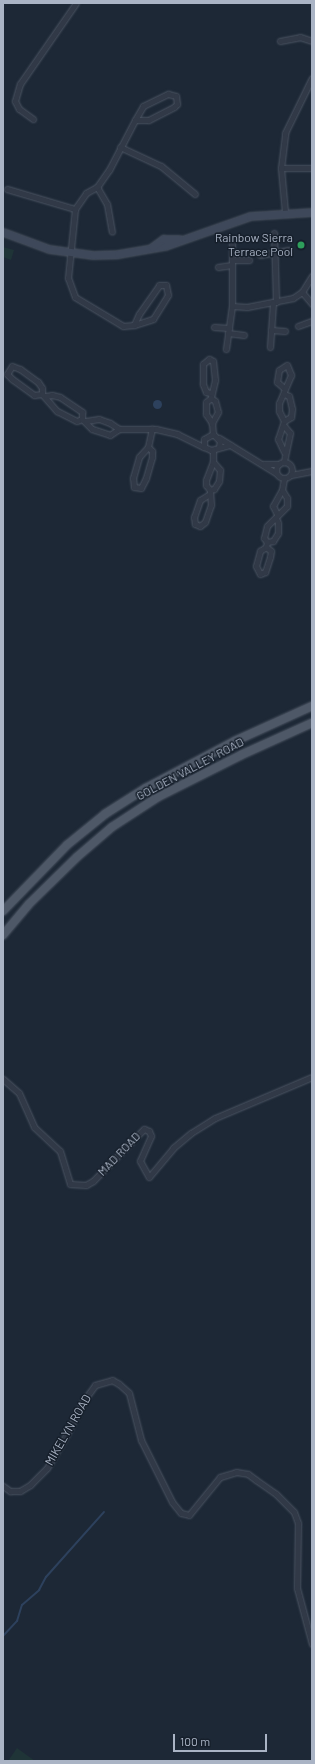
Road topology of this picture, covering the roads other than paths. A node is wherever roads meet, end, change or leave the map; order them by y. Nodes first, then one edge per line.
1 (76, 3) edge
2 (312, 41) edge
3 (280, 42) dead end
4 (312, 78) edge
5 (310, 88) edge
6 (33, 119) dead end
7 (135, 120) junction
8 (120, 147) junction
9 (281, 168) junction
10 (312, 168) edge
11 (97, 187) junction
12 (7, 189) dead end
13 (195, 194) dead end
14 (75, 209) junction
15 (285, 212) junction
16 (312, 212) edge
17 (3, 232) edge
18 (112, 232) dead end
19 (274, 233) dead end
20 (232, 243) dead end
21 (289, 250) dead end
22 (70, 252) junction
23 (275, 254) junction
24 (260, 255) dead end
25 (249, 260) dead end
26 (232, 262) junction
27 (218, 267) dead end
28 (312, 276) edge
29 (302, 292) junction
30 (274, 303) junction
31 (312, 304) edge
32 (232, 306) junction
33 (312, 321) edge
34 (134, 325) junction
35 (298, 326) dead end
36 (214, 327) dead end
37 (229, 330) junction
38 (271, 330) junction
39 (285, 331) dead end
40 (244, 335) dead end
41 (270, 347) dead end
42 (226, 349) dead end
43 (44, 395) junction
44 (210, 395) junction
45 (84, 420) junction
46 (212, 423) junction
47 (284, 424) junction
48 (152, 428) junction
49 (119, 429) junction
50 (213, 434) junction
51 (219, 438) junction
52 (204, 439) junction
53 (195, 441) junction
54 (230, 445) junction
55 (148, 447) junction
56 (204, 447) junction
57 (219, 447) junction
58 (213, 450) junction
59 (284, 452) junction
60 (213, 462) junction
61 (281, 463) junction
62 (263, 464) junction
63 (291, 468) junction
64 (312, 471) edge
65 (276, 473) junction
66 (300, 473) junction
67 (290, 475) junction
68 (284, 479) junction
69 (282, 490) junction
70 (209, 493) junction
71 (276, 516) junction
72 (267, 544) junction
73 (312, 706) edge
74 (312, 723) edge
75 (3, 911) edge
76 (3, 935) edge
77 (312, 1077) edge
78 (3, 1079) edge
79 (3, 1486) edge
80 (312, 1644) edge

1 - 6 street
2 - 3 street
4 - 5 street
5 - 9 street
7 - 7 street
7 - 8 street
8 - 11 street
8 - 13 street
9 - 10 street
9 - 15 street
11 - 14 street
11 - 18 street
12 - 14 street
14 - 22 street
15 - 16 street
15 - 22 street
17 - 22 street
19 - 23 street
20 - 26 street
21 - 23 street
22 - 34 street
23 - 24 street
23 - 30 street
25 - 26 street
26 - 27 street
26 - 32 street
28 - 29 street
29 - 30 street
29 - 31 street
30 - 32 street
30 - 38 street
32 - 37 street
33 - 35 street
34 - 34 street
36 - 37 street
37 - 40 street
37 - 42 street
38 - 39 street
38 - 41 street
43 - 43 street
43 - 45 street
43 - 45 street
44 - 44 street
44 - 46 street
44 - 46 street
45 - 49 street
45 - 49 street
46 - 50 street
47 - 47 street
47 - 59 street
47 - 59 street
48 - 49 street
48 - 53 street
48 - 55 street
50 - 51 street
50 - 52 street
51 - 54 street
51 - 57 street
52 - 53 street
52 - 56 street
53 - 56 street
54 - 57 street
54 - 62 street
55 - 55 street
56 - 58 street
57 - 58 street
58 - 60 street
59 - 61 street
60 - 70 street
60 - 70 street
61 - 62 street
61 - 63 street
61 - 65 street
62 - 65 street
63 - 66 street
63 - 67 street
64 - 66 street
65 - 68 street
66 - 67 street
67 - 68 street
68 - 69 street
69 - 71 street
69 - 71 street
70 - 70 street
71 - 72 street
71 - 72 street
72 - 72 street
73 - 75 main road, GOLDEN VALLEY ROAD
74 - 76 main road, GOLDEN VALLEY ROAD
77 - 78 street, MAD ROAD
79 - 80 street, MIKELYN ROAD

